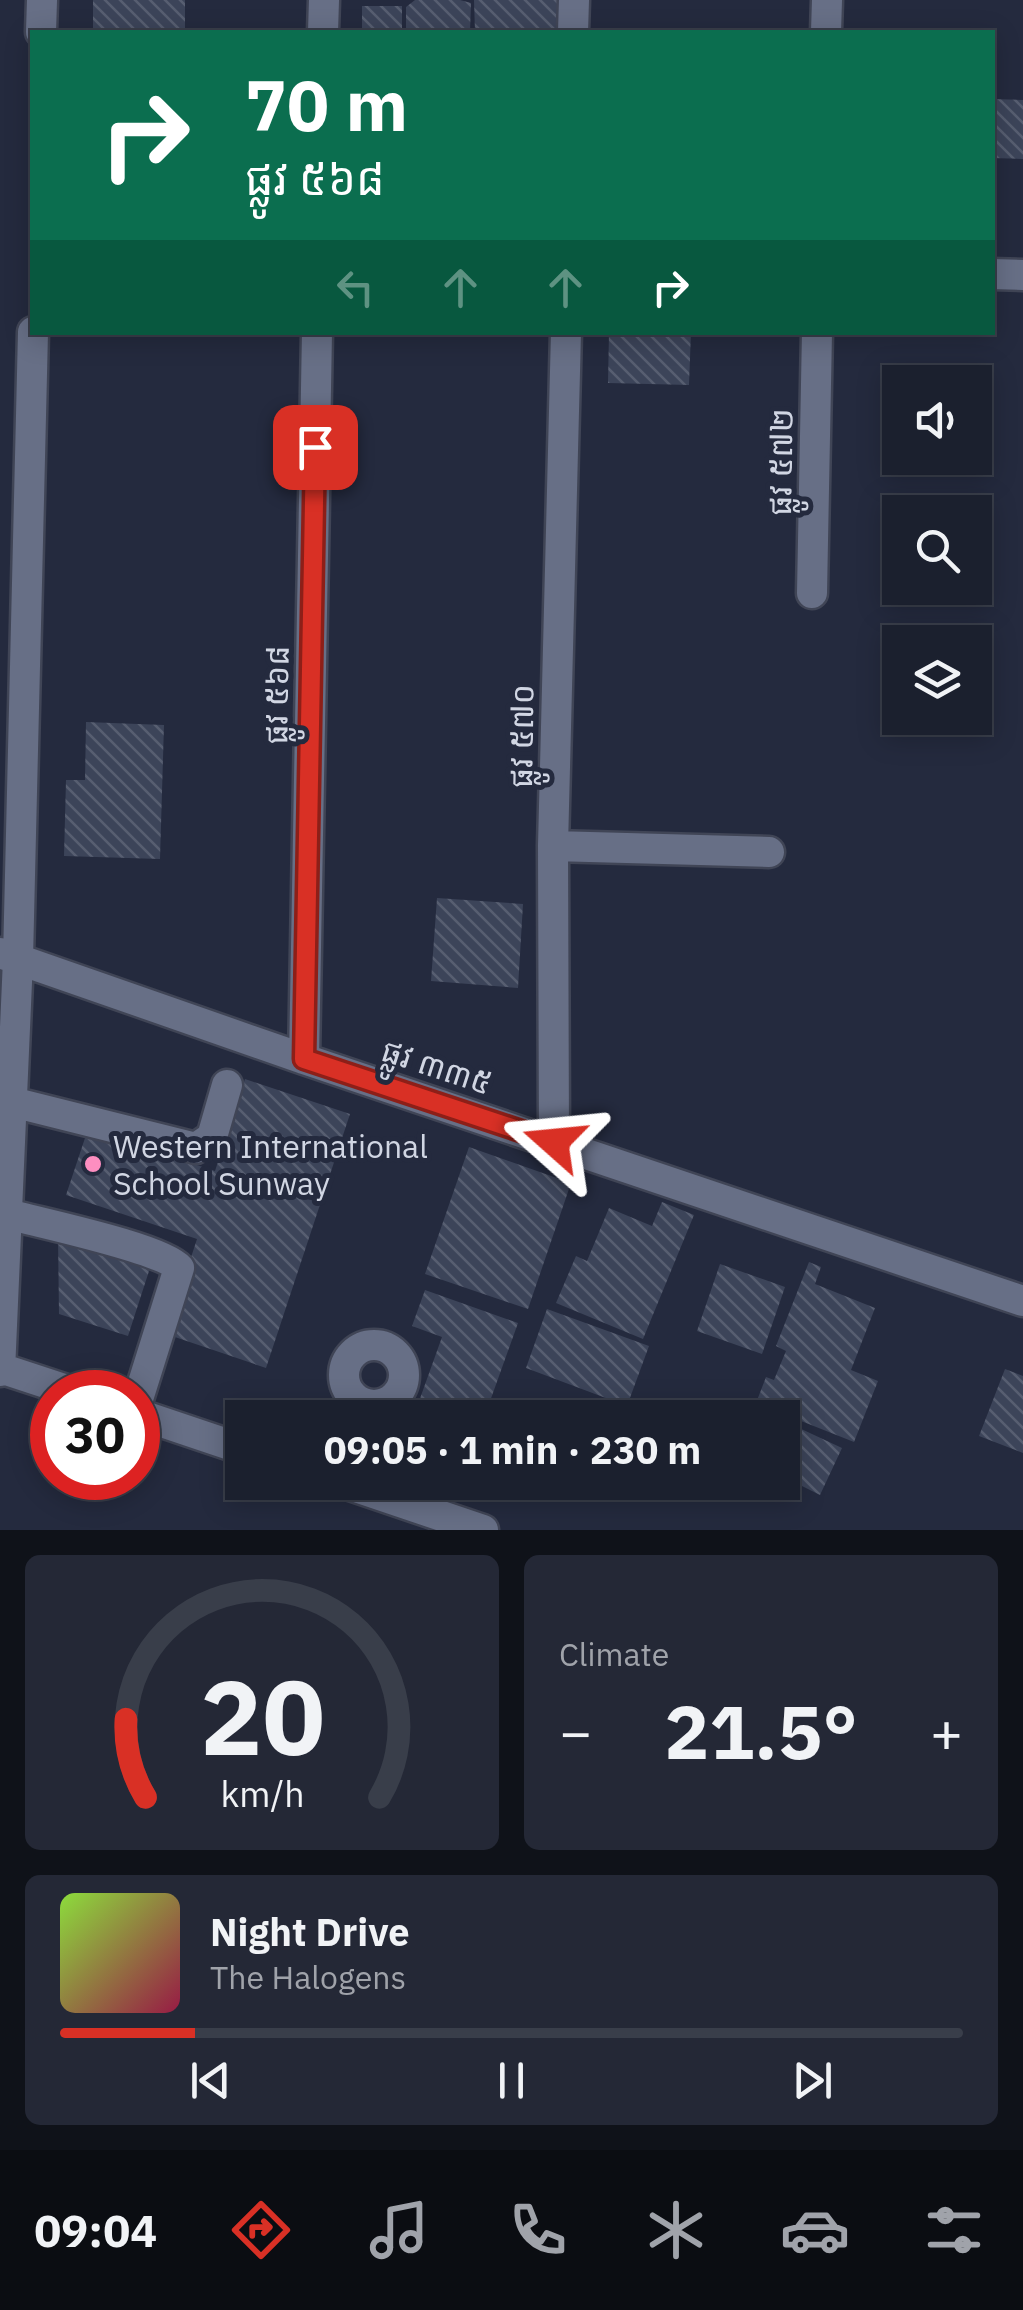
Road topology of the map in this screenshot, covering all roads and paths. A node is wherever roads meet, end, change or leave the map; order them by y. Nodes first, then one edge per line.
1 (42, 0) edge
2 (324, 0) edge
3 (574, 0) edge
4 (828, 0) edge
5 (40, 30) edge
6 (323, 30) edge
7 (573, 30) edge
8 (826, 30) edge
9 (995, 274) edge
10 (1023, 275) edge
11 (32, 335) edge
12 (317, 335) edge
13 (566, 335) edge
14 (817, 335) edge
15 (812, 592) dead end
16 (553, 846) junction
17 (769, 852) dead end
18 (9, 956) edge
19 (304, 1059) junction
20 (227, 1085) dead end
21 (12, 1102) junction
22 (554, 1142) junction
23 (8, 1214) junction
24 (1023, 1300) edge
25 (1, 1369) edge
26 (147, 1370) edge
27 (30, 1378) edge
28 (160, 1421) edge
29 (225, 1443) edge
30 (394, 1500) edge
31 (482, 1530) edge

1 - 5 street
2 - 6 street
3 - 7 street
4 - 8 street
9 - 10 street
11 - 18 street
12 - 19 street, ផ្លូវ ៥៦៨
13 - 16 street, ផ្លូវ ៥៧០
14 - 15 street, ផ្លូវ ៥៧២
16 - 17 street
16 - 22 street, ផ្លូវ ៥៧០
18 - 19 street, ផ្លូវ ៣៣៥
18 - 21 street
19 - 22 street, ផ្លូវ ៣៣៥
20 - 21 street
21 - 23 street
22 - 24 street, ផ្លូវ ៣៣៥
23 - 25 street
23 - 26 street
25 - 27 street
28 - 29 street
30 - 31 street

